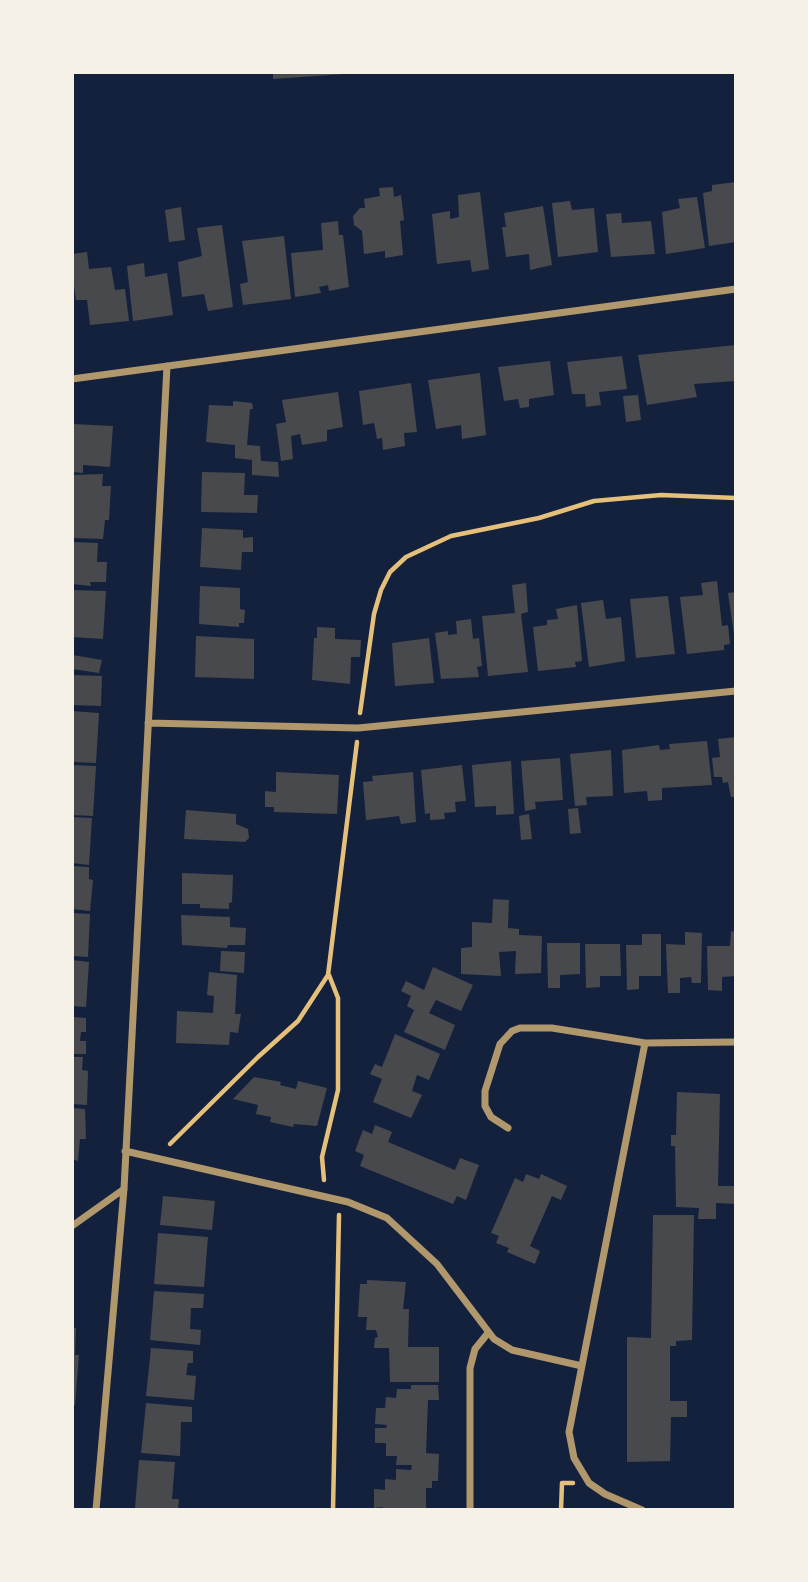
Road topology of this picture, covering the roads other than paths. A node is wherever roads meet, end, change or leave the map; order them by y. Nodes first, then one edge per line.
1 (736, 289) edge
2 (167, 366) junction
3 (72, 379) edge
4 (736, 691) edge
5 (148, 723) junction
6 (736, 1042) edge
7 (645, 1043) junction
8 (508, 1128) dead end
9 (125, 1151) junction
10 (124, 1189) junction
11 (72, 1226) edge
12 (488, 1333) junction
13 (582, 1366) junction
14 (96, 1510) edge
15 (470, 1510) edge
16 (642, 1510) edge

1 - 2 street
2 - 3 street
2 - 5 street
4 - 5 street
5 - 9 street
6 - 7 street
7 - 8 street
7 - 13 street
9 - 10 street
9 - 12 street
10 - 11 street
10 - 14 street
12 - 13 street
12 - 15 street
13 - 16 street

